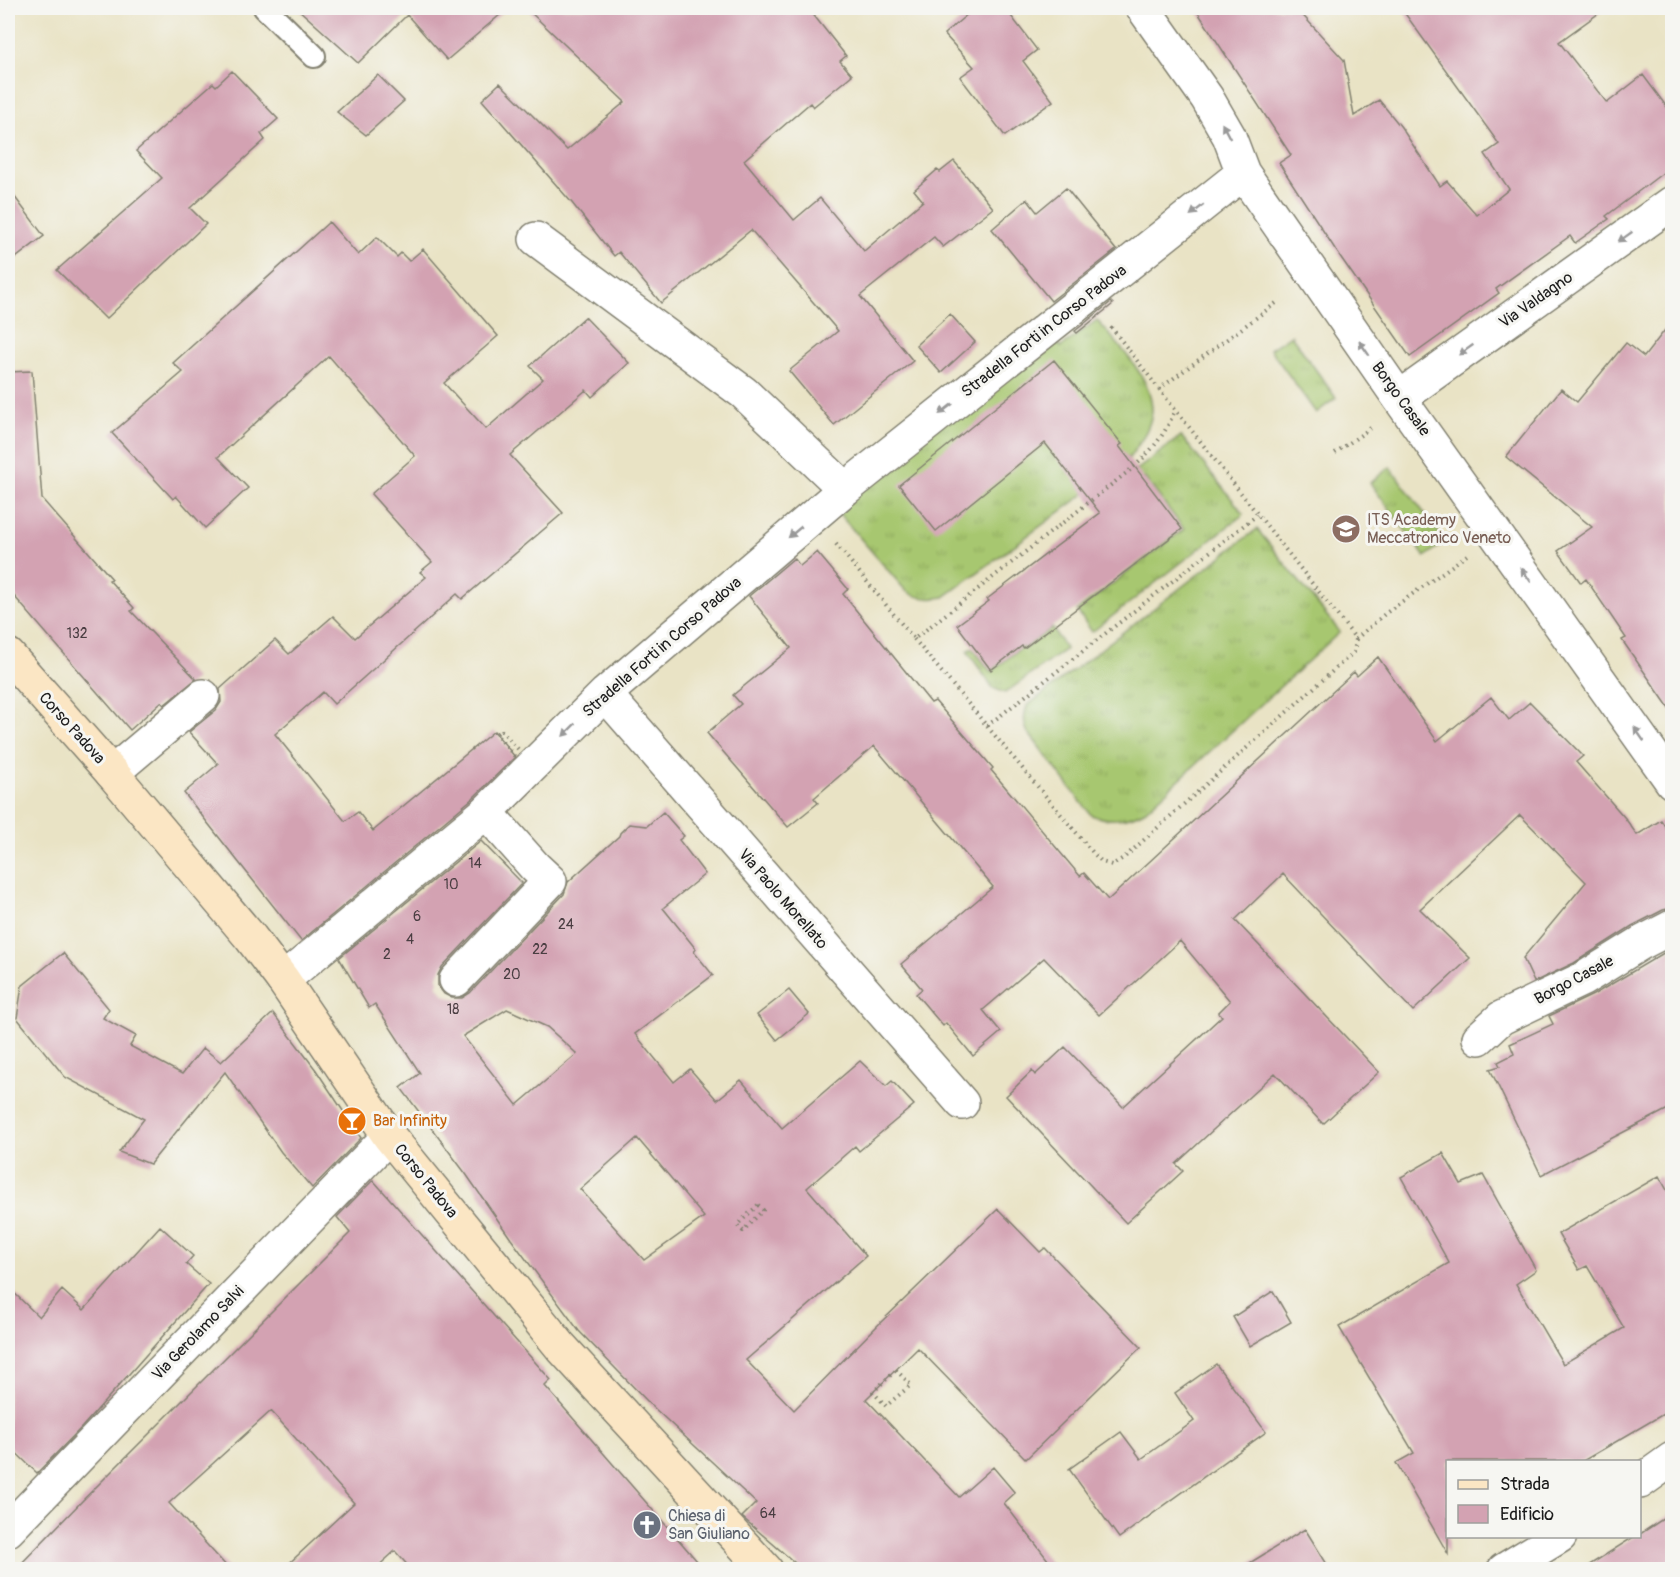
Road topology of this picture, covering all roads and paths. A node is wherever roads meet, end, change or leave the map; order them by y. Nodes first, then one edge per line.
1 (265, 8) edge
2 (1143, 8) edge
3 (314, 56) dead end
4 (1243, 173) junction
5 (1672, 203) edge
6 (536, 239) dead end
7 (1279, 301) dead end
8 (1109, 325) dead end
9 (1159, 389) junction
10 (1399, 398) junction
11 (1175, 410) junction
12 (1372, 427) dead end
13 (1335, 453) dead end
14 (846, 489) junction
15 (1257, 515) junction
16 (836, 543) dead end
17 (1467, 554) dead end
18 (914, 639) junction
19 (1356, 639) junction
20 (8, 655) edge
21 (605, 694) junction
22 (202, 696) dead end
23 (987, 726) junction
24 (112, 773) junction
25 (1672, 782) edge
26 (486, 812) junction
27 (1672, 927) edge
28 (284, 980) junction
29 (456, 980) dead end
30 (1479, 1038) dead end
31 (962, 1103) dead end
32 (389, 1136) junction
33 (764, 1210) joint
34 (911, 1385) joint
35 (1672, 1459) edge
36 (1641, 1481) edge
37 (8, 1530) edge
38 (1557, 1538) edge
39 (766, 1569) edge
40 (1504, 1569) edge

1 - 3 lane
4 -> 2 street, Borgo Casale
10 -> 4 street, Borgo Casale
4 -> 14 street, Stradella Forti in Corso Padova
5 -> 10 street, Via Valdagno
6 - 14 street
7 - 9 path
8 - 9 path
9 - 11 path
25 -> 10 street, Borgo Casale
11 - 15 path
11 - 18 path
12 - 13 path
14 -> 21 street, Stradella Forti in Corso Padova
15 - 19 path
15 - 23 path
16 - 18 path
17 - 19 path
18 - 23 path
19 - 23 path
20 - 24 street, Corso Padova
21 -> 26 street, Stradella Forti in Corso Padova
21 - 31 street, Via Paolo Morellato
22 - 24 street, Corso Padova
24 - 28 street, Corso Padova
26 - 28 street, Stradella Forti in Corso Padova
26 - 29 street
27 - 30 street, Borgo Casale
28 - 32 street, Corso Padova
32 - 37 street, Via Gerolamo Salvi
32 - 39 street, Corso Padova
33 - 33 path
34 - 34 path
35 - 36 street
38 - 40 street

